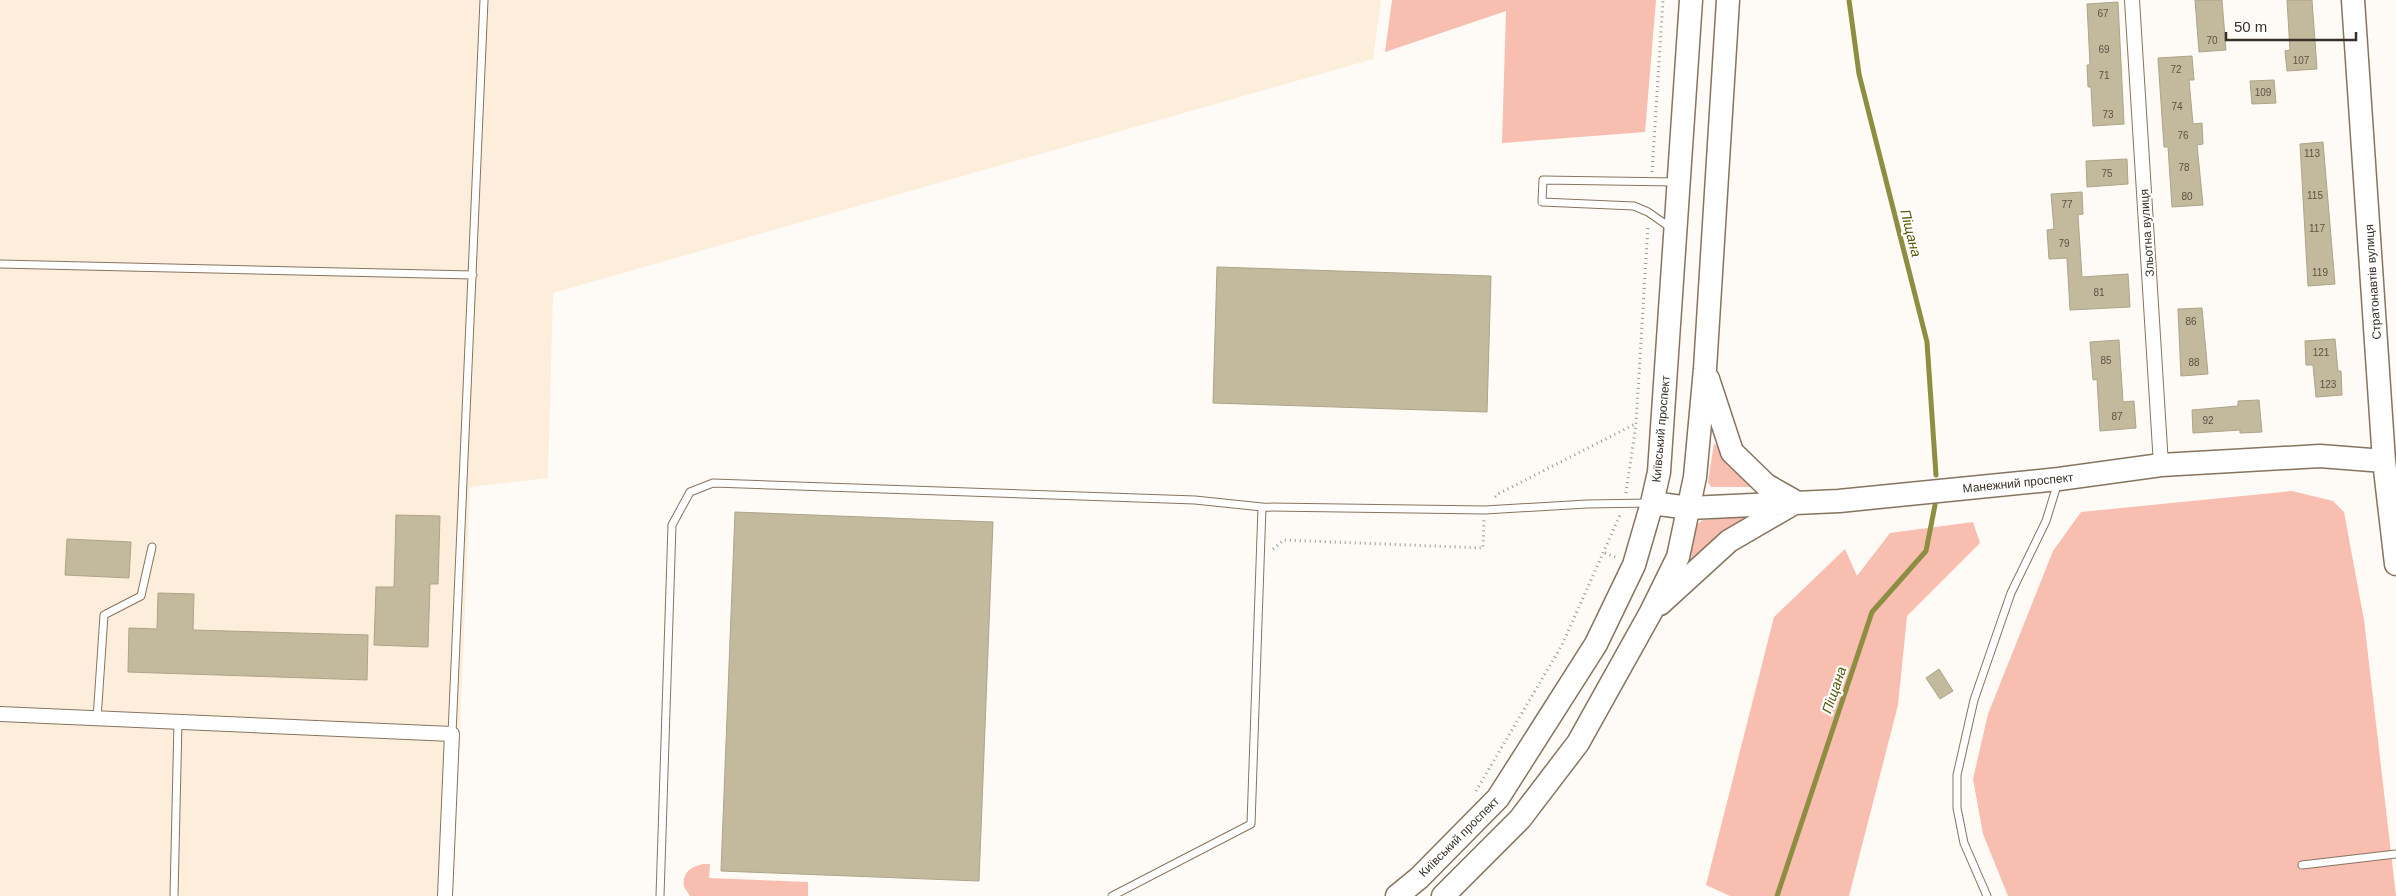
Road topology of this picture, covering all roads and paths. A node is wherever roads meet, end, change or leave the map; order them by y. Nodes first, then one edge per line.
1 (484, 0) edge
2 (1663, 0) edge
3 (1691, 0) edge
4 (1728, 0) edge
5 (2132, 0) edge
6 (2353, 0) edge
7 (1652, 182) junction
8 (1678, 182) junction
9 (1648, 212) junction
10 (1676, 231) junction
11 (0, 264) edge
12 (473, 275) junction
13 (1705, 369) junction
14 (2384, 460) junction
15 (2161, 465) junction
16 (2059, 479) junction
17 (1796, 502) junction
18 (1652, 503) junction
19 (1624, 504) junction
20 (1262, 507) junction
21 (1689, 508) junction
22 (152, 547) dead end
23 (2396, 564) edge
24 (1651, 612) junction
25 (0, 714) edge
26 (97, 719) junction
27 (178, 722) junction
28 (1546, 724) junction
29 (452, 734) junction
30 (1578, 743) junction
31 (1492, 805) junction
32 (2396, 854) edge
33 (2302, 865) dead end
34 (174, 896) edge
35 (445, 896) edge
36 (660, 896) edge
37 (1112, 896) edge
38 (1397, 896) edge
39 (1443, 896) edge
40 (1987, 896) edge

1 - 12 lane
2 - 7 path
3 - 8 main road, Київський проспект
4 - 13 main road
5 - 15 street, Зльотна вулиця
6 - 14 main road, Стратонавтів вулиця
7 - 8 lane
7 - 9 lane
8 - 10 main road, Київський проспект
9 - 10 lane
9 - 19 path
10 - 18 main road, Київський проспект
11 - 12 lane
12 - 29 lane
13 - 17 main road
13 - 21 main road
14 - 15 main road, Манежний проспект
14 - 23 main road, Стратонавтів вулиця
15 - 16 main road, Манежний проспект
16 - 17 main road, Манежний проспект
16 - 40 lane
17 - 21 main road, Манежний проспект
17 - 24 main road
18 - 19 lane
18 - 21 main road, Манежний проспект
18 - 28 main road, Київський проспект
19 - 20 lane
19 - 31 path
20 - 36 lane
20 - 37 lane
21 - 24 main road
22 - 26 lane
24 - 30 main road
25 - 26 street
26 - 27 street
27 - 29 street
27 - 34 lane
28 - 30 main road
28 - 31 main road, Київський проспект
29 - 35 street
30 - 39 main road
31 - 38 main road, Київський проспект
32 - 33 lane

